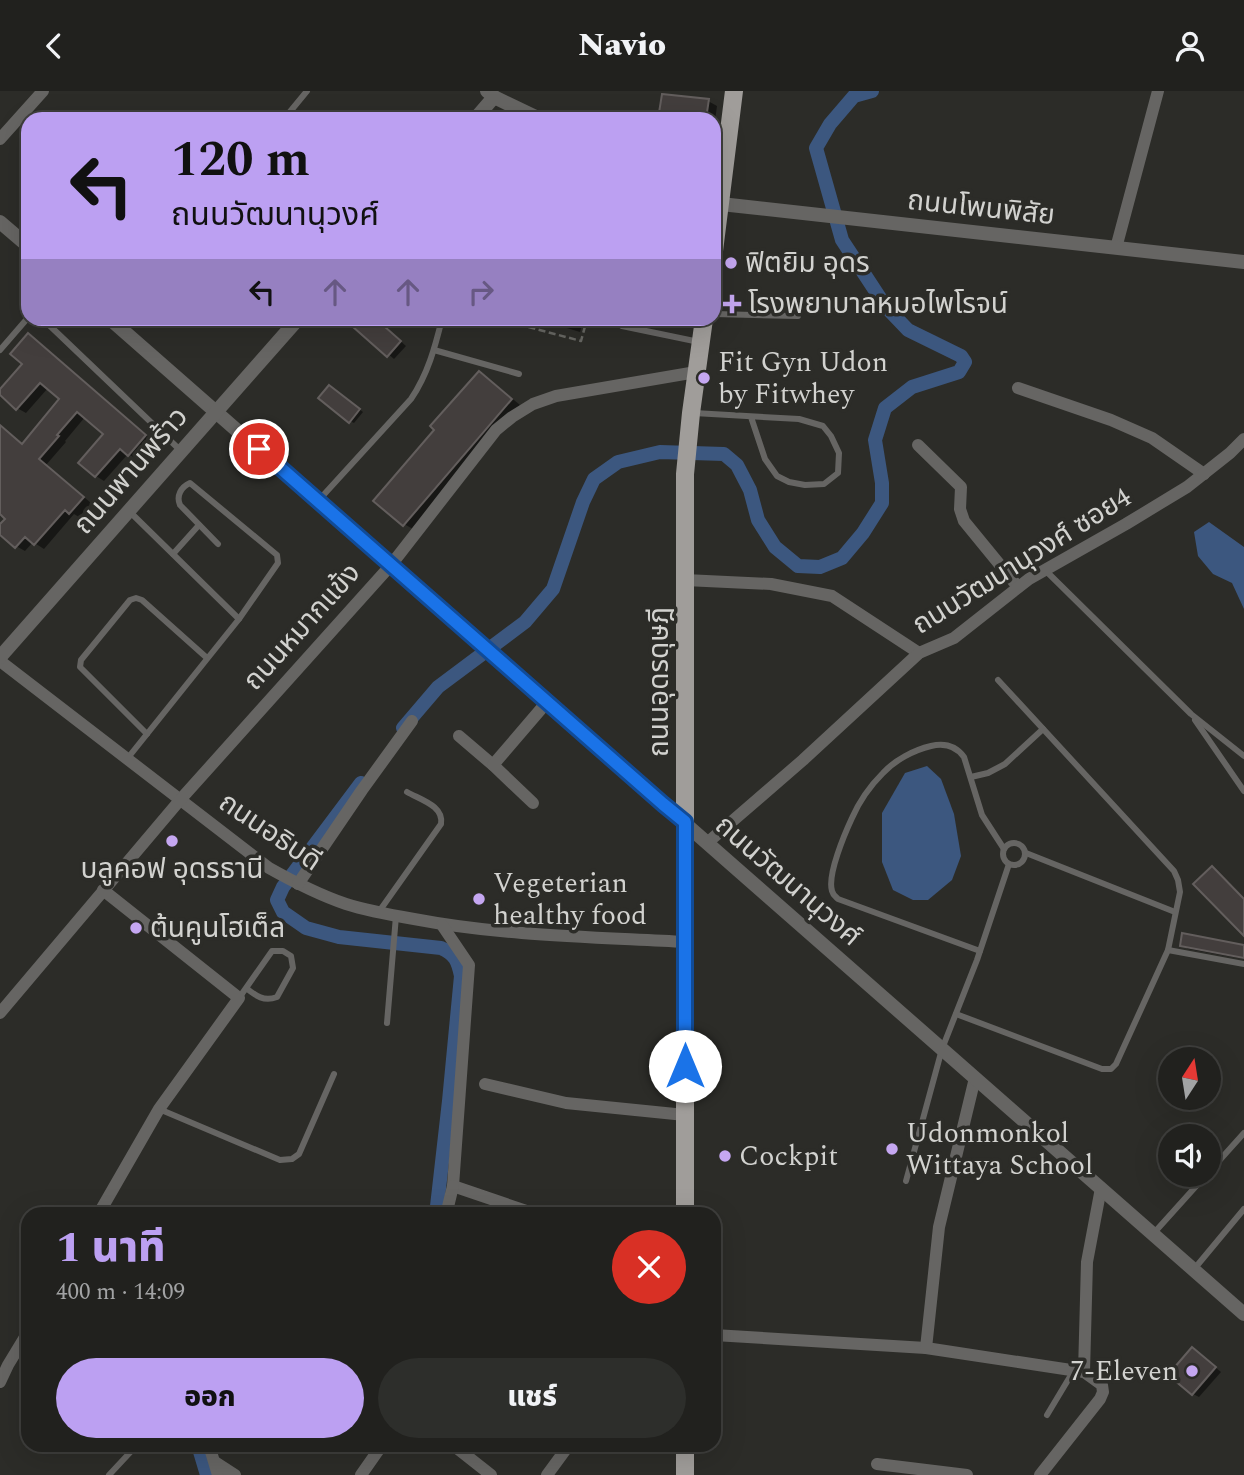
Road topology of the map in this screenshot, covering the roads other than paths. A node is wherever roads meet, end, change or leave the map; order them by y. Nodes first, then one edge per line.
1 (43, 91) edge
2 (307, 91) edge
3 (734, 91) edge
4 (1157, 91) edge
5 (494, 93) edge
6 (24, 112) edge
7 (290, 112) edge
8 (480, 112) edge
9 (528, 112) edge
10 (21, 116) edge
11 (0, 139) edge
12 (721, 177) edge
13 (721, 203) edge
14 (0, 222) edge
15 (21, 240) edge
16 (1116, 248) junction
17 (1244, 262) edge
18 (721, 314) edge
19 (798, 316) dead end
20 (21, 326) edge
21 (50, 326) edge
22 (118, 326) edge
23 (292, 326) edge
24 (440, 326) edge
25 (622, 326) dead end
26 (703, 326) edge
27 (701, 342) junction
28 (0, 350) edge
29 (434, 350) junction
30 (696, 372) junction
31 (519, 374) dead end
32 (1018, 388) dead end
33 (216, 412) junction
34 (691, 413) junction
35 (751, 417) junction
36 (1244, 439) edge
37 (918, 445) dead end
38 (181, 451) junction
39 (1204, 474) junction
40 (318, 501) junction
41 (129, 511) junction
42 (199, 525) junction
43 (218, 544) dead end
44 (173, 554) junction
45 (391, 565) junction
46 (1045, 570) junction
47 (685, 580) junction
48 (1018, 587) junction
49 (239, 619) junction
50 (919, 653) junction
51 (207, 657) junction
52 (0, 659) edge
53 (998, 680) dead end
54 (547, 702) junction
55 (1191, 714) junction
56 (412, 721) dead end
57 (1043, 729) junction
58 (147, 734) junction
59 (460, 736) dead end
60 (1244, 756) edge
61 (127, 759) junction
62 (493, 765) junction
63 (971, 777) junction
64 (1244, 790) edge
65 (407, 792) dead end
66 (180, 800) junction
67 (533, 803) dead end
68 (685, 822) junction
69 (707, 843) junction
70 (1004, 849) junction
71 (1026, 853) junction
72 (1009, 863) junction
73 (298, 884) junction
74 (103, 890) junction
75 (378, 912) junction
76 (1175, 912) junction
77 (396, 916) junction
78 (442, 925) junction
79 (685, 942) junction
80 (1168, 950) junction
81 (980, 951) junction
82 (1244, 964) edge
83 (242, 993) junction
84 (0, 1013) edge
85 (956, 1014) junction
86 (387, 1023) dead end
87 (942, 1049) junction
88 (334, 1074) dead end
89 (975, 1078) junction
90 (485, 1084) dead end
91 (159, 1109) junction
92 (685, 1115) junction
93 (1244, 1133) edge
94 (1236, 1142) junction
95 (1244, 1148) edge
96 (1221, 1159) edge
97 (906, 1181) dead end
98 (453, 1186) junction
99 (1195, 1187) edge
100 (1101, 1188) junction
101 (103, 1207) edge
102 (448, 1207) edge
103 (515, 1207) edge
104 (685, 1207) edge
105 (1244, 1209) edge
106 (1153, 1234) junction
107 (1194, 1270) junction
108 (1244, 1314) edge
109 (721, 1335) edge
110 (21, 1344) edge
111 (926, 1348) junction
112 (1079, 1371) junction
113 (0, 1383) edge
114 (1047, 1415) dead end
115 (130, 1452) edge
116 (211, 1452) edge
117 (378, 1452) edge
118 (462, 1452) edge
119 (564, 1452) edge
120 (685, 1452) edge
121 (215, 1462) junction
122 (877, 1464) dead end
123 (109, 1475) edge
124 (218, 1475) edge
125 (235, 1475) edge
126 (361, 1475) edge
127 (491, 1475) edge
128 (547, 1475) edge
129 (685, 1475) edge
130 (965, 1475) edge
131 (1040, 1475) edge

1 - 6 street
2 - 7 lane
3 - 12 main road
4 - 16 street
5 - 8 street
5 - 9 street
10 - 11 street
13 - 16 street, ถนนโพนพิสัย
14 - 15 street
16 - 17 street, ถนนโพนพิสัย
18 - 19 lane
20 - 28 lane
21 - 38 lane
22 - 33 street, ถนนวัฒนานุวงศ์
23 - 33 street, ถนนพานพร้าว
24 - 29 lane
25 - 27 lane
26 - 27 main road, ถนนอุดรดุษฎี
27 - 30 main road, ถนนอุดรดุษฎี
29 - 31 lane
29 - 40 lane
30 - 34 main road, ถนนอุดรดุษฎี
30 - 45 street, ถนนหมากแข้ง
32 - 39 street
33 - 38 street, ถนนพานพร้าว
33 - 40 street, ถนนวัฒนานุวงศ์
34 - 35 lane
34 - 47 main road, ถนนอุดรดุษฎี
35 - 35 lane
36 - 39 street, ถนนวัฒนานุวงศ์ ซอย4
37 - 48 street
38 - 41 street, ถนนพานพร้าว
39 - 46 street, ถนนวัฒนานุวงศ์ ซอย4
40 - 45 street, ถนนวัฒนานุวงศ์
41 - 44 lane
41 - 52 street, ถนนพานพร้าว
42 - 43 lane
42 - 44 lane
42 - 49 lane
44 - 49 lane
45 - 54 street, ถนนวัฒนานุวงศ์
45 - 66 street, ถนนหมากแข้ง
46 - 48 street, ถนนวัฒนานุวงศ์ ซอย4
46 - 55 lane
47 - 50 street
47 - 68 main road, ถนนอุดรดุษฎี
48 - 50 street, ถนนวัฒนานุวงศ์ ซอย4
49 - 51 lane
50 - 69 street, ถนนวัฒนานุวงศ์ ซอย4
51 - 58 lane
51 - 58 lane
52 - 61 street, ถนนอธิบดี
53 - 57 lane
54 - 62 street
54 - 68 street, ถนนวัฒนานุวงศ์
55 - 60 lane
55 - 64 lane
56 - 73 street
57 - 63 lane
57 - 76 lane
58 - 61 lane
59 - 62 street
61 - 66 street, ถนนอธิบดี
62 - 67 street
63 - 70 lane
63 - 81 lane
65 - 75 lane
66 - 73 street, ถนนอธิบดี
66 - 74 street, ถนนหมากแข้ง
68 - 69 street, ถนนวัฒนานุวงศ์
68 - 79 main road, ถนนอุดรดุษฎี
69 - 87 street, ถนนวัฒนานุวงศ์
70 - 71 lane
70 - 72 lane
71 - 72 lane
71 - 76 lane
72 - 81 lane
73 - 75 street, ถนนอธิบดี
74 - 83 street
74 - 84 street, ถนนหมากแข้ง
75 - 77 street, ถนนอธิบดี
76 - 80 lane
77 - 78 street, ถนนอธิบดี
77 - 86 lane
78 - 79 street, ถนนอธิบดี
78 - 98 street
79 - 92 main road, ถนนอุดรดุษฎี
80 - 82 lane
80 - 85 lane
81 - 85 lane
83 - 83 lane
83 - 91 street
85 - 87 lane
87 - 89 street, ถนนวัฒนานุวงศ์
87 - 97 lane
88 - 91 lane
89 - 100 street, ถนนวัฒนานุวงศ์
89 - 111 street
90 - 92 street
91 - 101 street
92 - 104 main road, ถนนอุดรดุษฎี
93 - 94 lane
94 - 95 lane
94 - 96 lane
98 - 102 street
98 - 103 street
99 - 106 lane
100 - 106 street, ถนนวัฒนานุวงศ์
100 - 112 street
105 - 107 lane
106 - 107 street, ถนนวัฒนานุวงศ์
107 - 108 street, ถนนวัฒนานุวงศ์
109 - 111 street
110 - 113 street
111 - 112 street
112 - 114 lane
112 - 131 street
115 - 123 lane
116 - 121 street
117 - 126 street
118 - 127 street
119 - 128 street
120 - 129 main road
121 - 124 street
121 - 125 street
122 - 130 street

